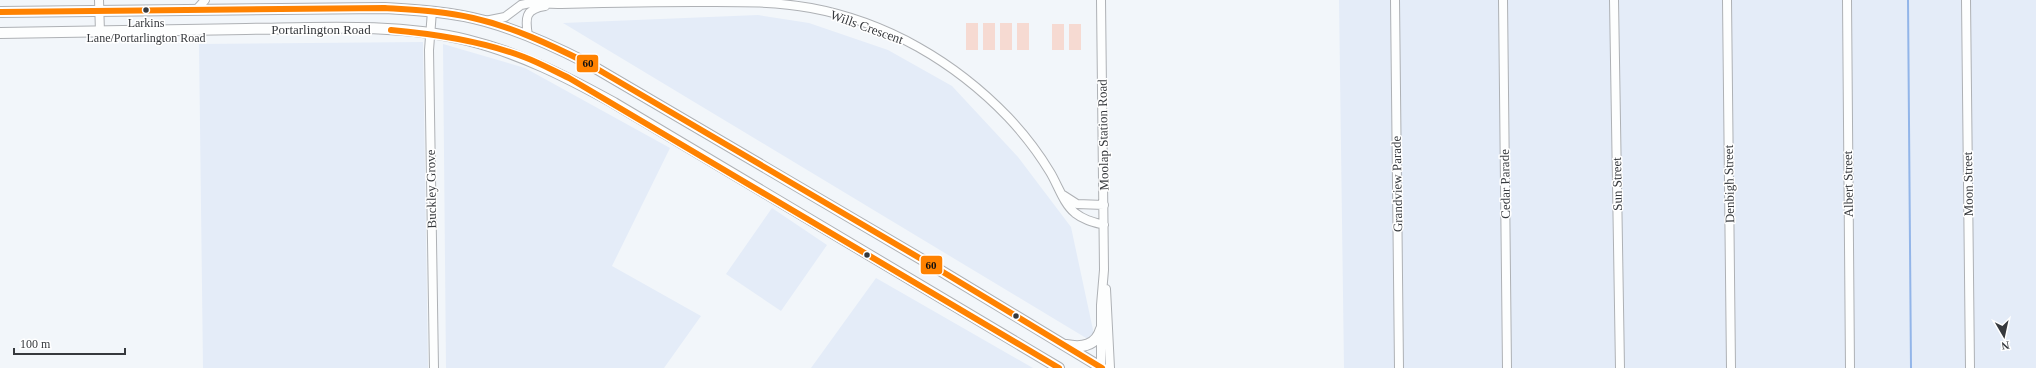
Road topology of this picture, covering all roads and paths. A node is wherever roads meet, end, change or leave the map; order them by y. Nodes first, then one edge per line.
1 (205, 0) edge
2 (1101, 0) edge
3 (1395, 0) edge
4 (1503, 0) edge
5 (1614, 0) edge
6 (1727, 0) edge
7 (1847, 0) edge
8 (1966, 0) edge
9 (558, 4) junction
10 (99, 5) edge
11 (197, 9) junction
12 (432, 11) junction
13 (0, 12) edge
14 (484, 21) junction
15 (100, 32) junction
16 (0, 33) edge
17 (430, 33) junction
18 (528, 36) junction
19 (1063, 194) junction
20 (1104, 205) junction
21 (1104, 226) junction
22 (1104, 270) junction
23 (1101, 329) junction
24 (1062, 344) junction
25 (1056, 367) edge
26 (434, 368) edge
27 (1103, 368) edge
28 (1399, 368) edge
29 (1507, 368) edge
30 (1620, 368) edge
31 (1731, 368) edge
32 (1850, 368) edge
33 (1970, 368) edge

1 - 11 street
2 - 20 street, Moolap Station Road
3 - 28 street, Grandview Parade
4 - 29 street, Cedar Parade
5 - 30 street, Sun Street
6 - 31 street, Denbigh Street
7 - 32 street, Albert Street
8 - 33 street, Moon Street
9 - 14 street, Wills Crescent
9 - 18 street, Wills Crescent
9 - 19 street, Wills Crescent
10 - 11 main road, Portarlington Road
10 - 13 main road, Portarlington Road
10 - 15 street
11 - 12 main road, Portarlington Road
12 - 14 main road, Portarlington Road
12 - 17 street, Buckley Grove
14 - 18 main road, Portarlington Road
15 - 16 main road, Portarlington Road
15 - 17 main road, Portarlington Road
17 - 25 main road, Portarlington Road
17 - 26 street, Buckley Grove
18 - 24 main road, Portarlington Road
19 - 20 street, Wills Crescent
19 - 21 street, Wills Crescent
20 - 21 street, Moolap Station Road
21 - 22 street, Moolap Station Road
22 - 23 street, Moolap Station Road
22 - 27 street, Moolap Station Road
23 - 24 main road
23 - 27 street, Moolap Station Road
24 - 27 main road, Portarlington Road

